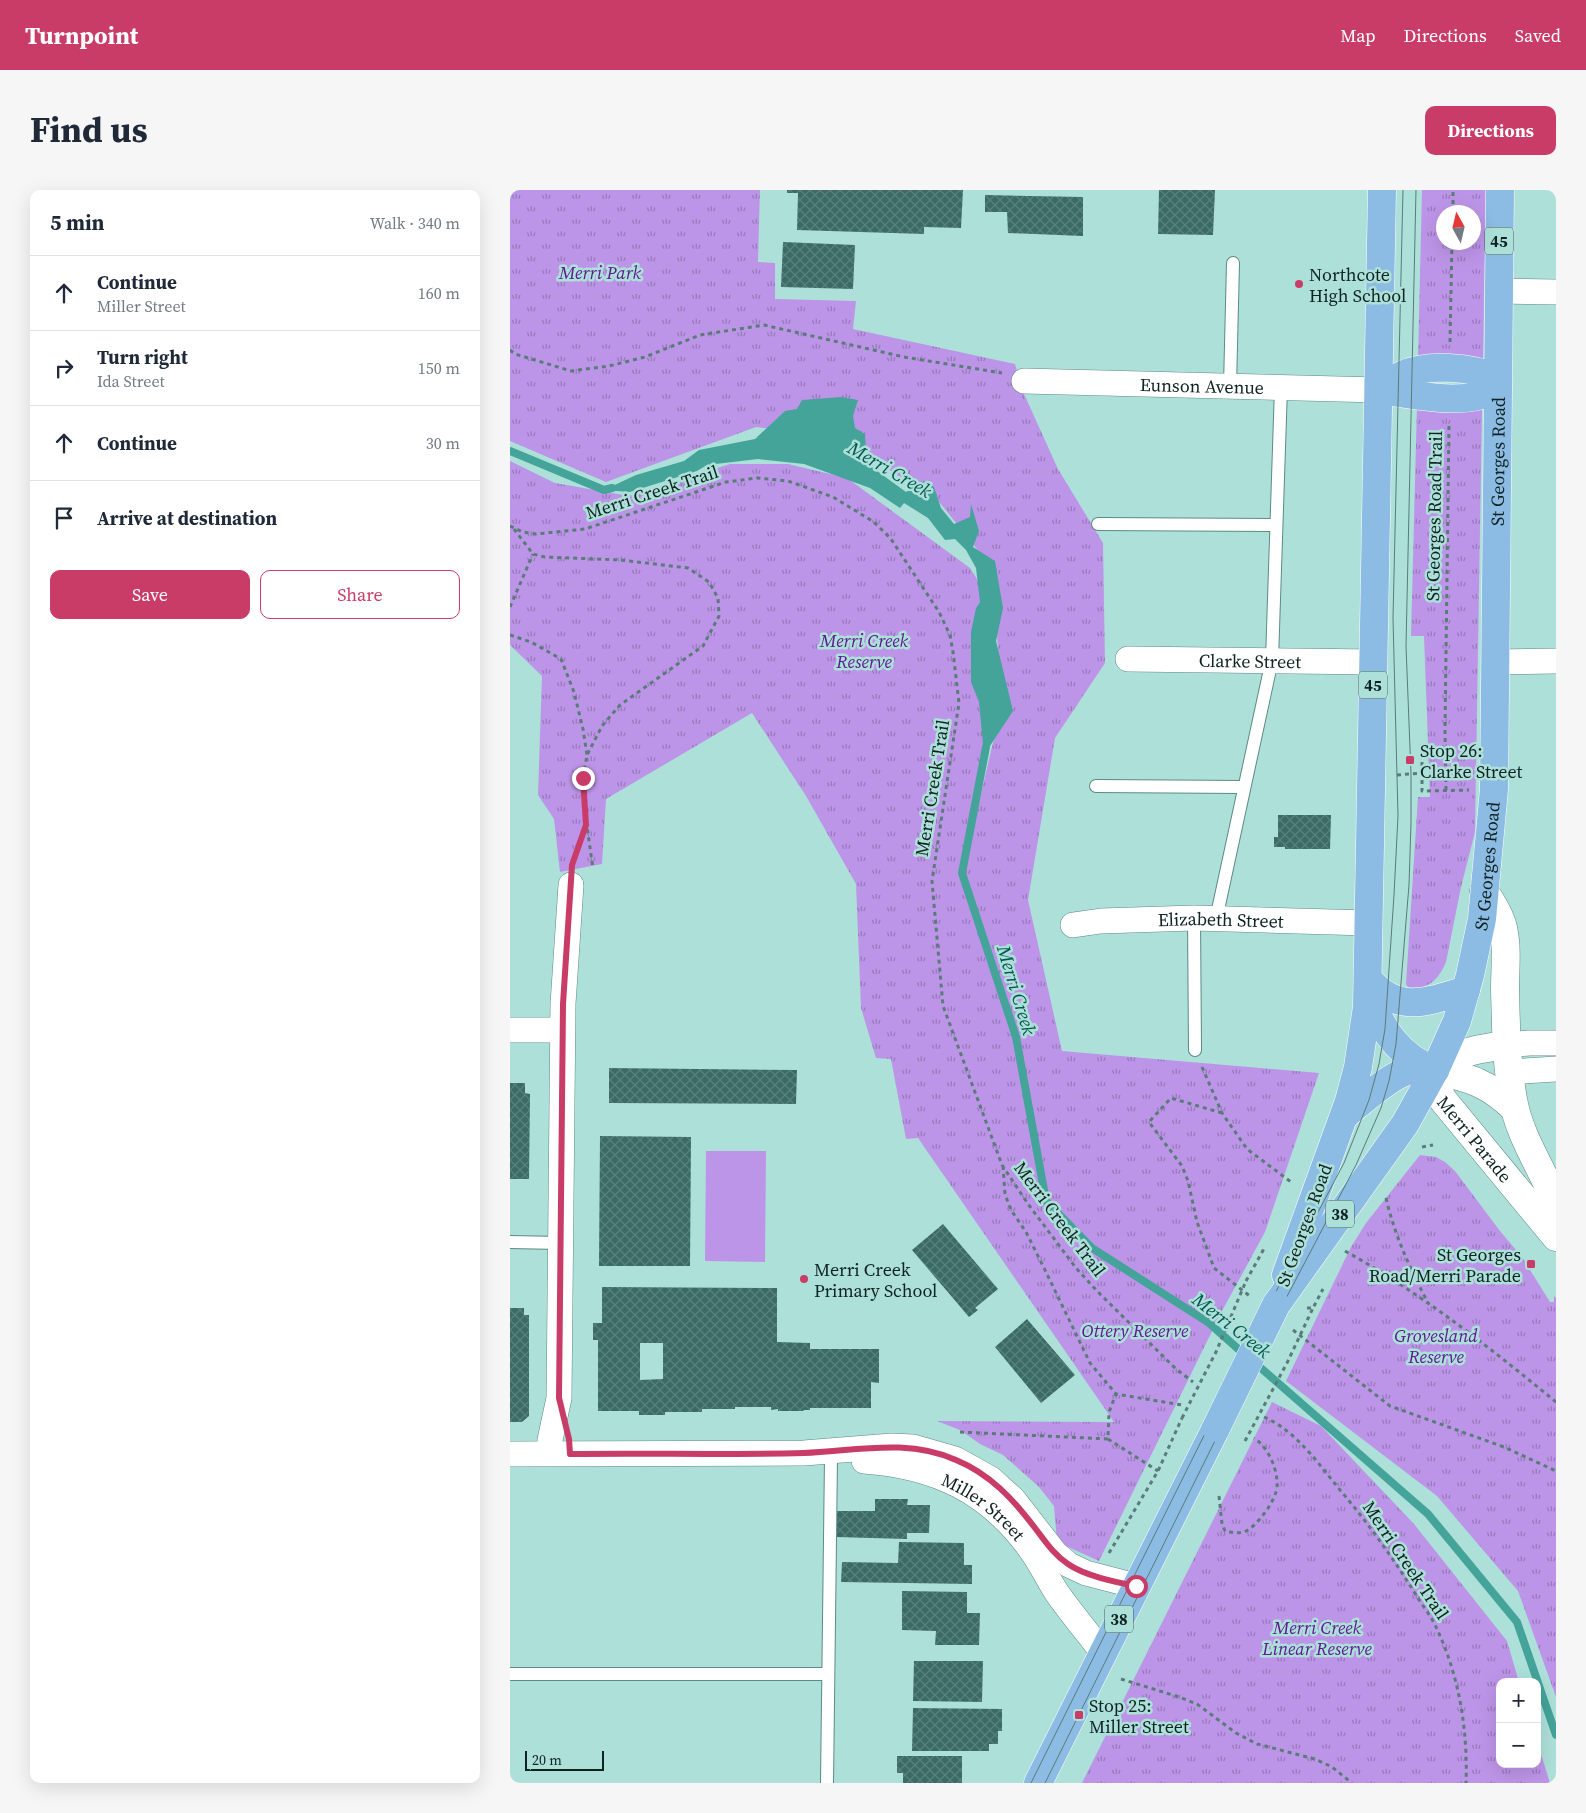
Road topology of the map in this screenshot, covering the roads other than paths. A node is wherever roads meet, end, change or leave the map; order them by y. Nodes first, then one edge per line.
1 (1382, 190) edge
2 (1500, 190) edge
3 (1233, 263) dead end
4 (1498, 291) junction
5 (1556, 292) edge
6 (1024, 381) road end
7 (1497, 383) junction
8 (1230, 386) junction
9 (1281, 387) junction
10 (1379, 390) junction
11 (1098, 524) dead end
12 (1276, 525) junction
13 (1128, 659) dead end
14 (1272, 660) junction
15 (1556, 661) edge
16 (1374, 662) junction
17 (1496, 662) junction
18 (1096, 786) dead end
19 (1244, 787) junction
20 (571, 885) road end
21 (1484, 891) junction
22 (1205, 919) junction
23 (1368, 923) junction
24 (1073, 925) dead end
25 (1369, 980) junction
26 (1466, 990) junction
27 (510, 1030) edge
28 (562, 1030) junction
29 (1556, 1043) edge
30 (1507, 1045) junction
31 (1195, 1050) road end
32 (1556, 1069) edge
33 (1435, 1070) junction
34 (1510, 1072) junction
35 (1514, 1108) junction
36 (1340, 1127) junction
37 (1556, 1203) edge
38 (1556, 1237) edge
39 (510, 1242) edge
40 (560, 1243) junction
41 (1276, 1305) junction
42 (804, 1453) junction
43 (510, 1454) edge
44 (560, 1454) junction
45 (831, 1458) junction
46 (1136, 1586) junction
47 (1103, 1653) junction
48 (510, 1674) edge
49 (827, 1674) junction
50 (827, 1783) edge
51 (1038, 1783) edge

1 - 10 highway, St Georges Road / 45
2 - 4 highway, St Georges Road / 45
3 - 8 lane
4 - 5 street
4 - 7 highway, St Georges Road / 45
6 - 8 street, Eunson Avenue
7 - 10 highway
7 - 10 highway
7 - 17 highway, St Georges Road / 45
8 - 9 street, Eunson Avenue
9 - 10 street, Eunson Avenue
9 - 12 lane
10 - 16 highway, St Georges Road / 45
11 - 12 lane
12 - 14 lane
13 - 14 street, Clarke Street
14 - 16 street, Clarke Street
14 - 19 lane
15 - 17 street
16 - 23 highway, St Georges Road / 45
17 - 21 highway, St Georges Road / 45
18 - 19 lane
19 - 22 lane
20 - 28 street
21 - 26 highway, St Georges Road / 45
21 - 30 main road
22 - 23 street, Elizabeth Street
22 - 24 street, Elizabeth Street
22 - 31 lane
23 - 25 highway, St Georges Road / 45
25 - 26 highway
25 - 33 highway
25 - 36 highway, St Georges Road / 45
26 - 33 highway, St Georges Road / 45
27 - 28 street
28 - 40 street
29 - 30 street
30 - 33 main road
30 - 34 main road
32 - 34 street
33 - 34 main road
33 - 35 main road, Merri Parade
33 - 36 highway
33 - 38 main road, Merri Parade
33 - 41 highway, St Georges Road / 38
34 - 35 main road
35 - 37 main road, Merri Parade
36 - 41 highway, St Georges Road / 38
39 - 40 lane
40 - 44 street
41 - 46 highway, St Georges Road / 38, bridge
42 - 44 street, Miller Street
42 - 45 street, Miller Street
42 - 46 street, Miller Street
43 - 44 street, Miller Street
45 - 47 street, Miller Street
45 - 49 lane
46 - 47 highway, St Georges Road / 38
47 - 51 highway, St Georges Road / 38
48 - 49 lane
49 - 50 lane

